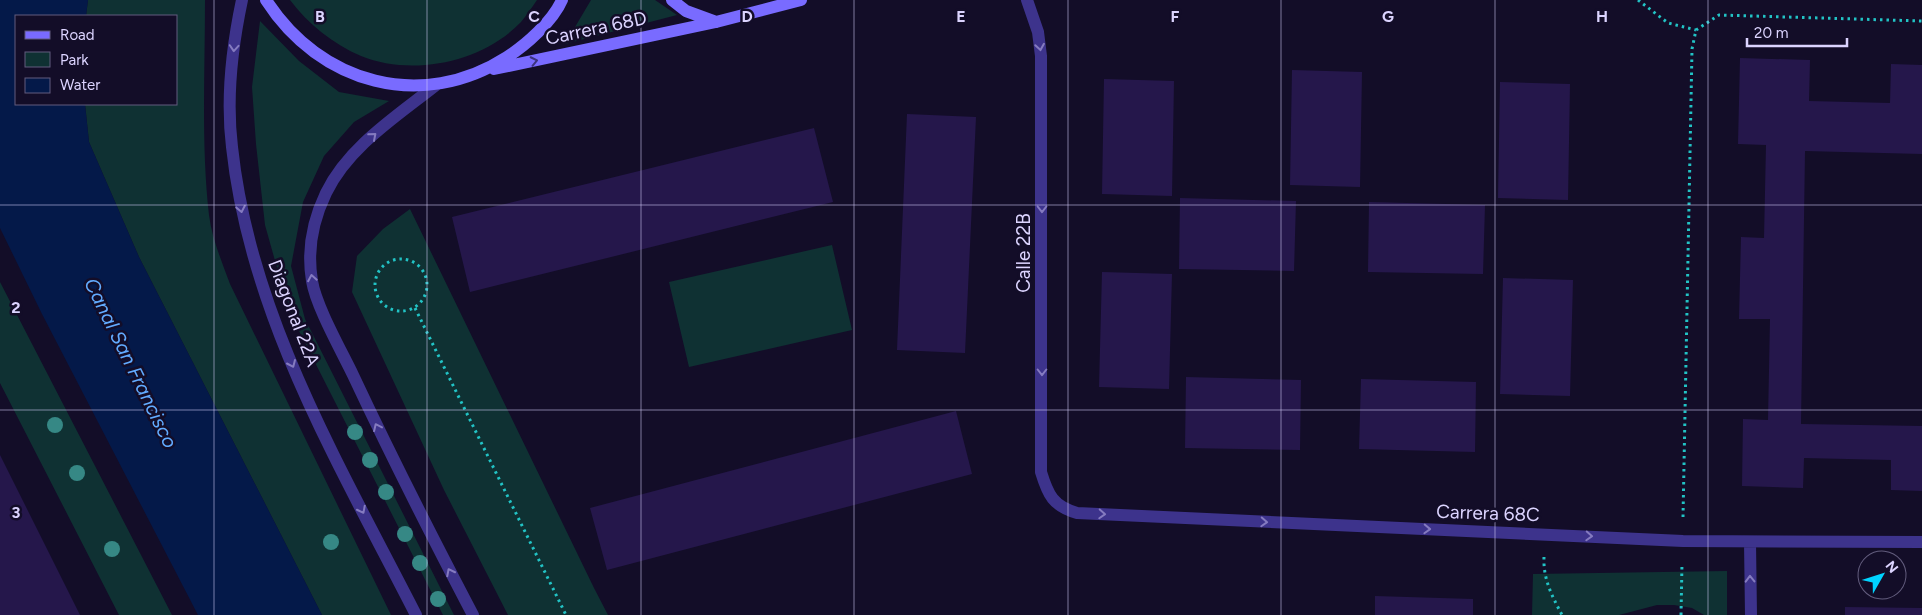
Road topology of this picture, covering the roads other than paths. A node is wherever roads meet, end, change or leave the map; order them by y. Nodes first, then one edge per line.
1 (242, 0) edge
2 (266, 0) edge
3 (562, 0) edge
4 (672, 0) edge
5 (800, 0) edge
6 (1027, 0) edge
7 (716, 22) junction
8 (486, 71) junction
9 (436, 85) junction
10 (1056, 504) joint
11 (1750, 542) junction
12 (1922, 542) edge
13 (416, 615) edge
14 (473, 615) edge
15 (1751, 615) edge

1 -> 13 street, Diagonal 22A
2 - 9 main road
3 - 8 main road
4 - 7 main road
5 - 7 main road, Carrera 68D
6 -> 10 street, Calle 22B
8 -> 7 main road, Carrera 68D
8 - 9 main road
14 -> 9 street, Diagonal 22A
10 -> 11 street, Carrera 68C
11 - 12 street, Carrera 68C
15 -> 11 street

